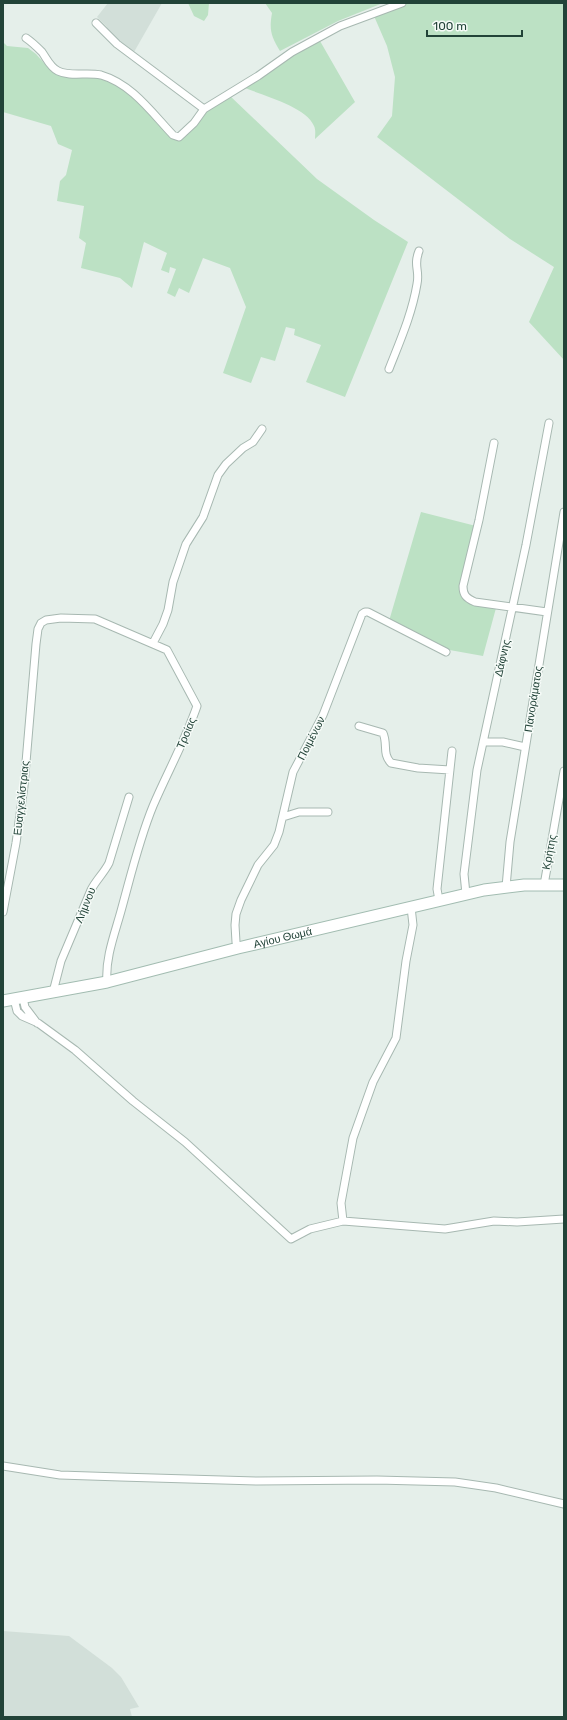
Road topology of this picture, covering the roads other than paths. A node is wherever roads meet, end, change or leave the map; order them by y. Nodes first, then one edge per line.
1 (402, 3) edge
2 (96, 23) dead end
3 (26, 38) dead end
4 (204, 110) junction
5 (419, 251) dead end
6 (390, 369) dead end
7 (549, 423) dead end
8 (262, 429) dead end
9 (494, 443) dead end
10 (564, 512) edge
11 (513, 607) junction
12 (547, 612) junction
13 (153, 643) junction
14 (446, 652) dead end
15 (32, 682) joint
16 (359, 726) dead end
17 (483, 742) junction
18 (525, 746) junction
19 (452, 751) dead end
20 (450, 770) junction
21 (564, 771) edge
22 (129, 797) dead end
23 (328, 812) dead end
24 (283, 817) junction
25 (544, 885) junction
26 (564, 885) edge
27 (506, 887) junction
28 (466, 894) junction
29 (439, 900) junction
30 (411, 907) junction
31 (3, 912) edge
32 (238, 948) junction
33 (107, 982) junction
34 (53, 992) junction
35 (19, 999) junction
36 (3, 1001) edge
37 (564, 1219) edge
38 (343, 1221) junction
39 (3, 1466) edge
40 (564, 1504) edge

1 - 4 street
2 - 4 street
3 - 4 street
5 - 6 street
7 - 11 street, Δάφνης
8 - 13 street
9 - 11 street
10 - 12 street, Πανοράματος
11 - 12 street
11 - 17 street, Δάφνης
12 - 18 street, Πανοράματος
13 - 15 street, Τροίας
13 - 33 street, Τροίας
14 - 24 street, Ποιμένων
15 - 31 street, Ευαγγελίστριας
16 - 20 street
17 - 18 street
17 - 28 street, Δάφνης
18 - 27 street, Πανοράματος
19 - 20 street
20 - 29 street
21 - 25 street, Κρήτης
22 - 34 street, Λήμνου
23 - 24 street
24 - 32 street, Ποιμένων
25 - 26 main road, Αγίου Θωμά
25 - 27 main road, Αγίου Θωμά
27 - 28 main road, Αγίου Θωμά
28 - 29 main road, Αγίου Θωμά
29 - 30 main road, Αγίου Θωμά
30 - 32 main road, Αγίου Θωμά
30 - 38 street
32 - 33 main road, Αγίου Θωμά
33 - 34 main road, Αγίου Θωμά
34 - 35 main road, Αγίου Θωμά
35 - 36 main road, Αγίου Θωμά
35 - 38 street
37 - 38 street
39 - 40 street

